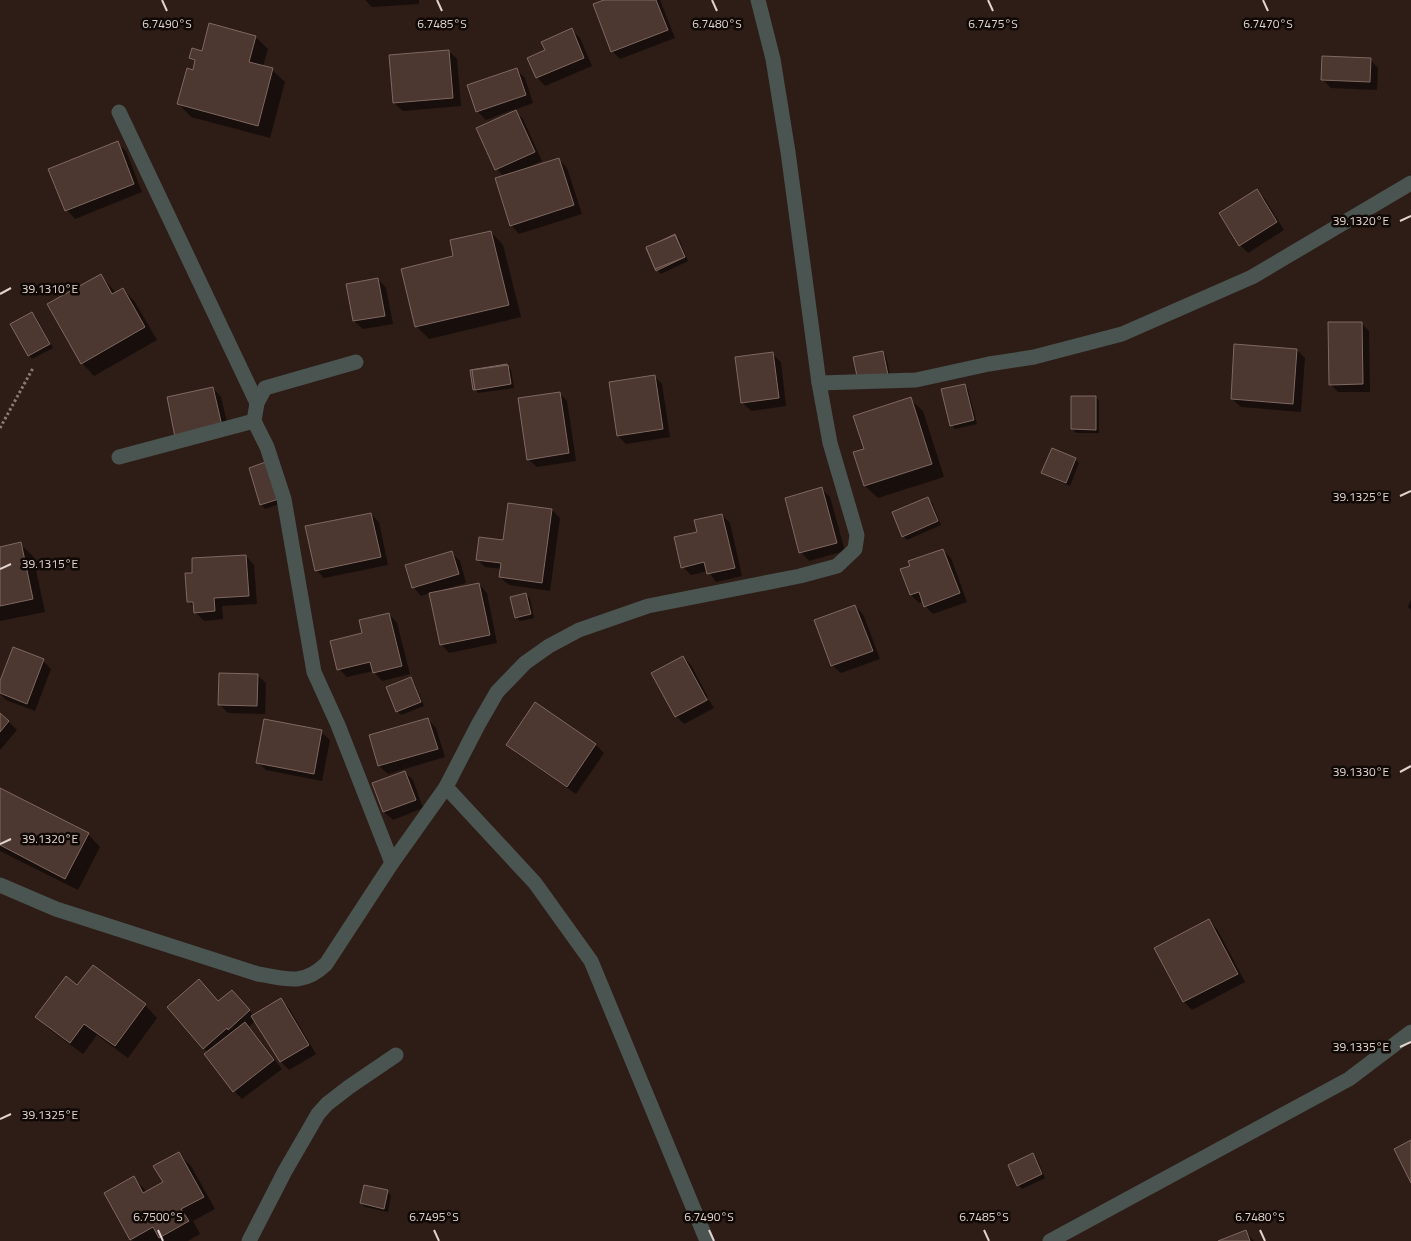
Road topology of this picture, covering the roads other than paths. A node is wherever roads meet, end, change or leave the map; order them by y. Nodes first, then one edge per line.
1 (758, 0) edge
2 (119, 112) dead end
3 (1411, 183) edge
4 (356, 362) dead end
5 (820, 383) junction
6 (257, 403) junction
7 (254, 421) junction
8 (119, 458) dead end
9 (446, 787) junction
10 (392, 863) junction
11 (0, 885) edge
12 (1411, 1032) edge
13 (396, 1055) dead end
14 (249, 1241) edge
15 (707, 1241) edge
16 (1050, 1241) edge

1 - 5 street
2 - 6 street
3 - 5 street
4 - 6 street
5 - 9 street
6 - 7 street
7 - 8 street
7 - 10 street
9 - 10 street
9 - 15 street
10 - 11 street
12 - 16 street
13 - 14 street

